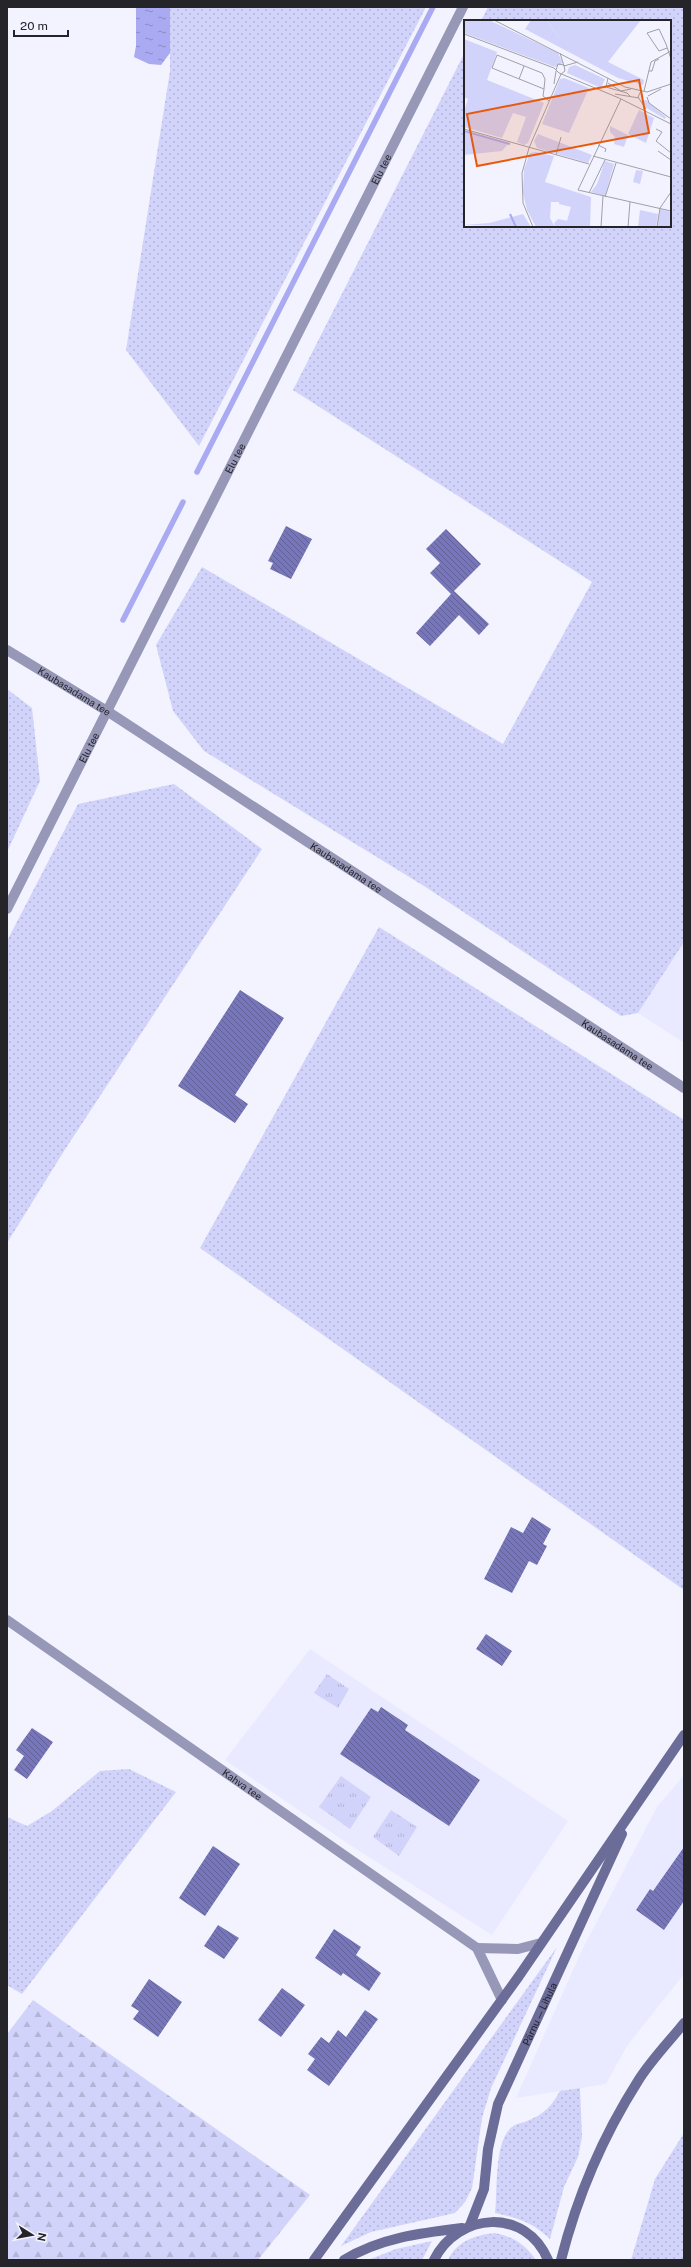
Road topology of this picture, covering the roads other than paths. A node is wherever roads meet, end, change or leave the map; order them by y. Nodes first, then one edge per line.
1 (463, 7) edge
2 (7, 650) edge
3 (107, 710) junction
4 (7, 910) edge
5 (684, 1088) edge
6 (7, 1620) edge
7 (684, 1735) edge
8 (633, 1810) junction
9 (541, 1944) junction
10 (477, 1948) junction
11 (502, 2000) junction
12 (684, 2023) edge
13 (467, 2227) junction
14 (314, 2260) edge
15 (344, 2260) edge
16 (434, 2260) edge
17 (548, 2260) edge
18 (561, 2260) edge

1 - 3 street, Elu tee
2 - 3 street, Kaubasadama tee
3 - 4 street, Elu tee
3 - 5 street, Kaubasadama tee
6 - 10 street, Kahva tee
7 - 8 main road
8 - 9 main road
8 - 13 main road, Pärnu — Lihula
9 - 10 street
9 - 11 main road
10 - 11 street, Kahva tee
11 - 14 main road
12 - 18 main road
13 - 15 main road
13 - 16 main road
13 - 17 main road

